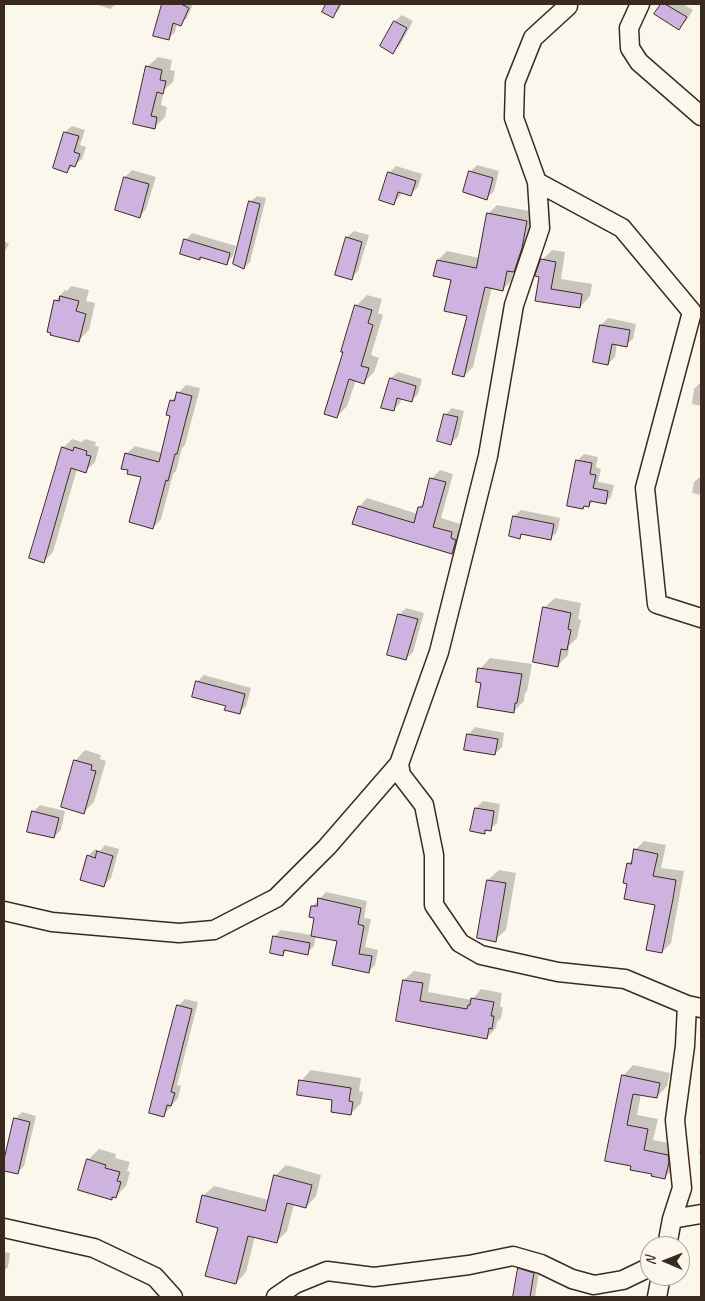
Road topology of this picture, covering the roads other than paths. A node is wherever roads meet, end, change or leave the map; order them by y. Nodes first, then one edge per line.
1 (569, 4) edge
2 (640, 4) edge
3 (701, 116) edge
4 (537, 182) junction
5 (701, 618) edge
6 (398, 764) junction
7 (4, 910) edge
8 (694, 1006) edge
9 (701, 1214) edge
10 (672, 1219) junction
11 (4, 1228) edge
12 (669, 1236) edge
13 (640, 1272) edge
14 (173, 1297) edge
15 (276, 1297) edge

1 - 4 street
2 - 3 street
4 - 5 street
4 - 6 street
6 - 7 street
6 - 8 street
8 - 10 street
9 - 10 street
10 - 12 street
11 - 14 street
13 - 15 street

